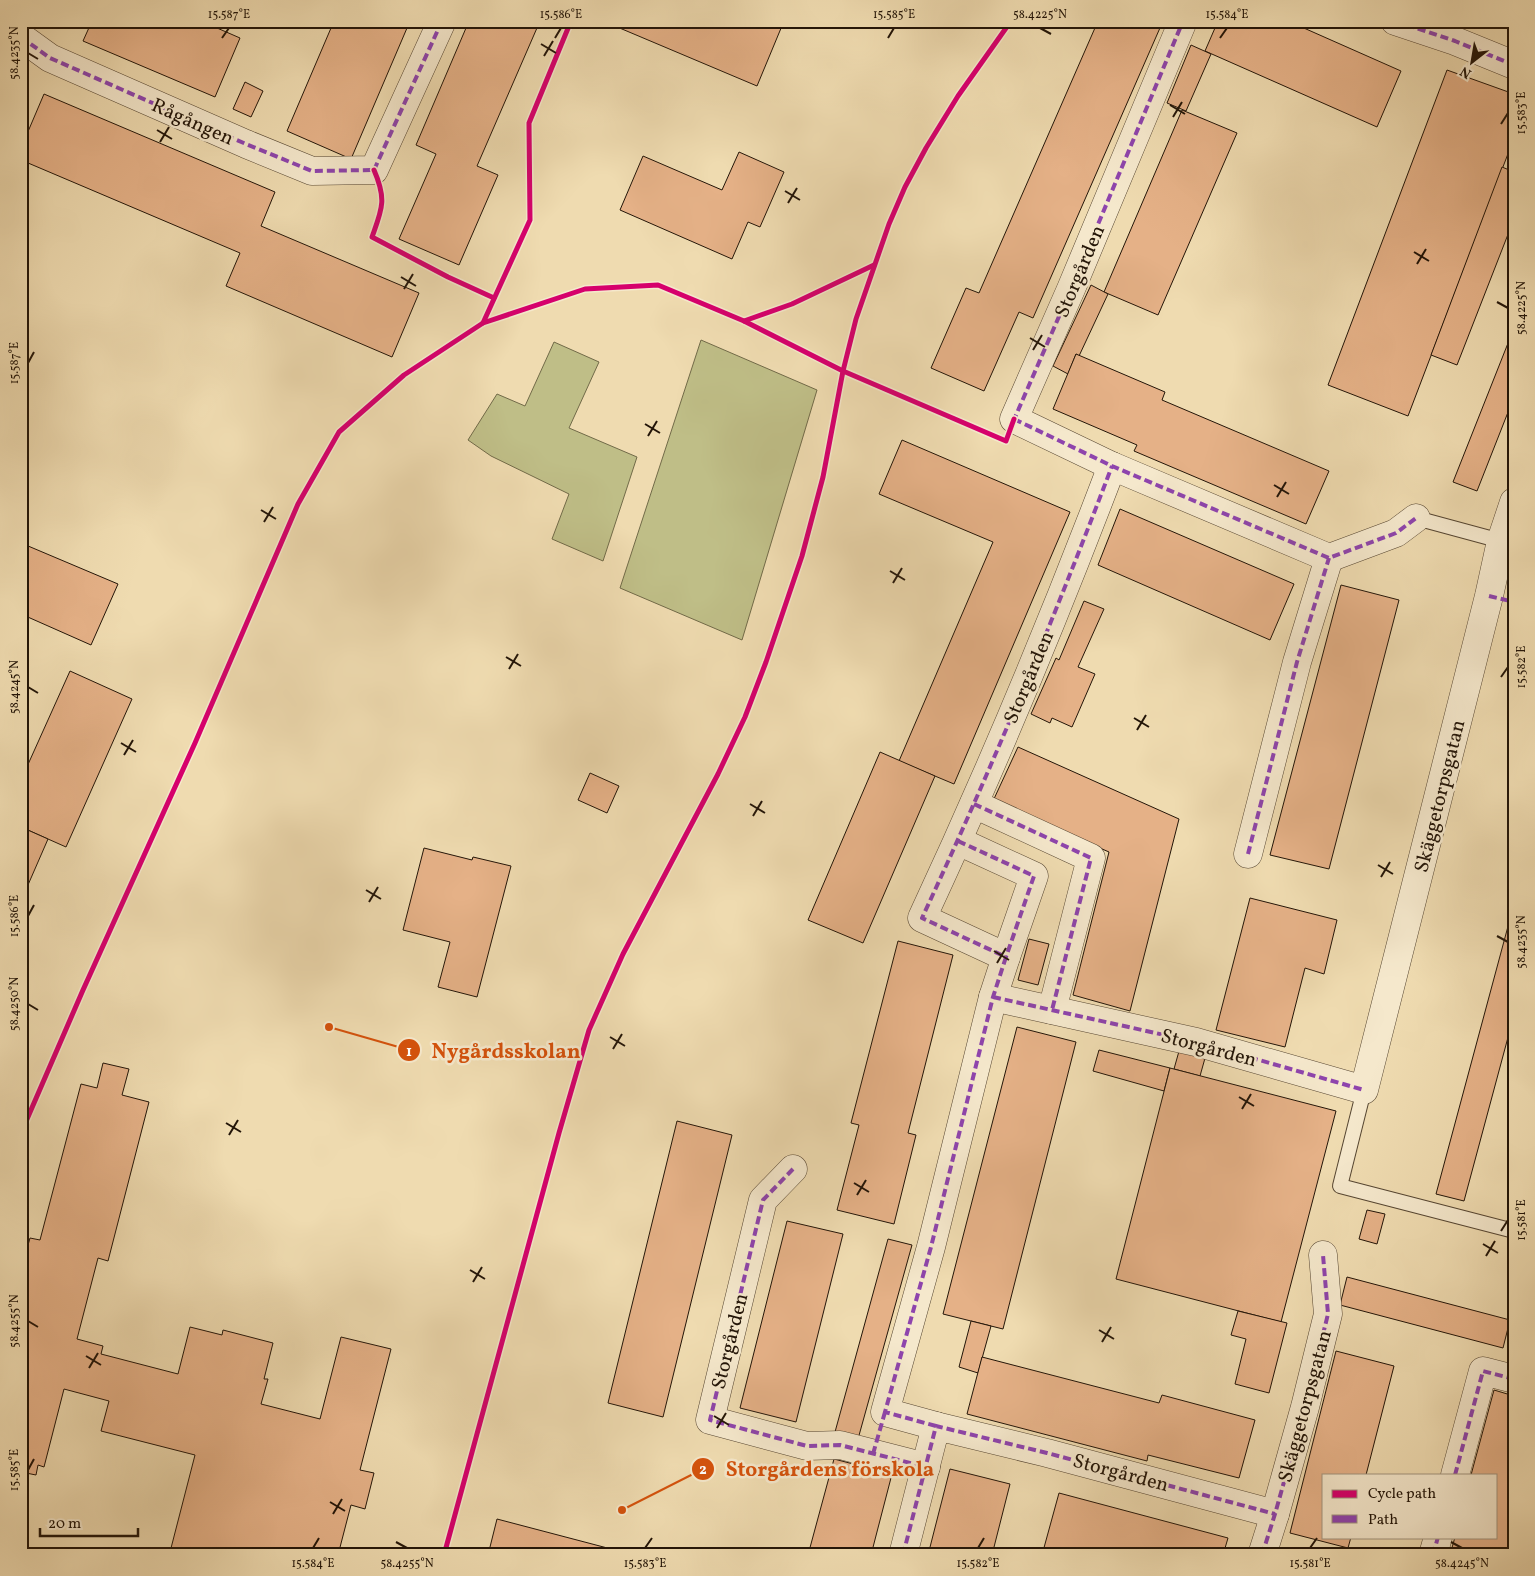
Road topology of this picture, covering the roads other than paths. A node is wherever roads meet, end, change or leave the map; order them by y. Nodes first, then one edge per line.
1 (442, 21) edge
2 (1183, 21) edge
3 (1395, 21) edge
4 (21, 38) edge
5 (1514, 65) edge
6 (1112, 466) junction
7 (1514, 502) edge
8 (1416, 518) joint
9 (1501, 542) junction
10 (1329, 558) junction
11 (974, 804) junction
12 (958, 841) junction
13 (1248, 854) dead end
14 (1006, 958) junction
15 (993, 997) junction
16 (1052, 1010) junction
17 (1364, 1090) junction
18 (793, 1169) dead end
19 (1514, 1231) edge
20 (1323, 1255) dead end
21 (1514, 1379) edge
22 (885, 1412) junction
23 (936, 1426) junction
24 (873, 1454) junction
25 (926, 1467) junction
26 (1455, 1474) edge
27 (1276, 1514) junction
28 (1438, 1538) edge
29 (903, 1555) edge
30 (1262, 1555) edge
31 (1433, 1555) edge

1 - 4 street, Rågången
2 - 6 street, Storgården
3 - 5 street
6 - 10 street, Storgården
6 - 11 street, Storgården
7 - 9 street, Skäggetorpsgatan
8 - 9 lane
8 - 10 street
9 - 17 street, Skäggetorpsgatan
10 - 13 street
11 - 12 street, Storgården
11 - 16 street
12 - 14 street
12 - 14 street, Storgården
14 - 15 street
15 - 16 street, Storgården
15 - 22 street
16 - 17 street, Storgården
17 - 19 lane
18 - 24 street, Storgården
20 - 27 street, Skäggetorpsgatan
21 - 26 street
22 - 23 street, Storgården
22 - 24 street
23 - 25 street
23 - 27 street, Storgården
24 - 25 street, Storgården
25 - 29 street
27 - 30 street, Skäggetorpsgatan
28 - 31 street

